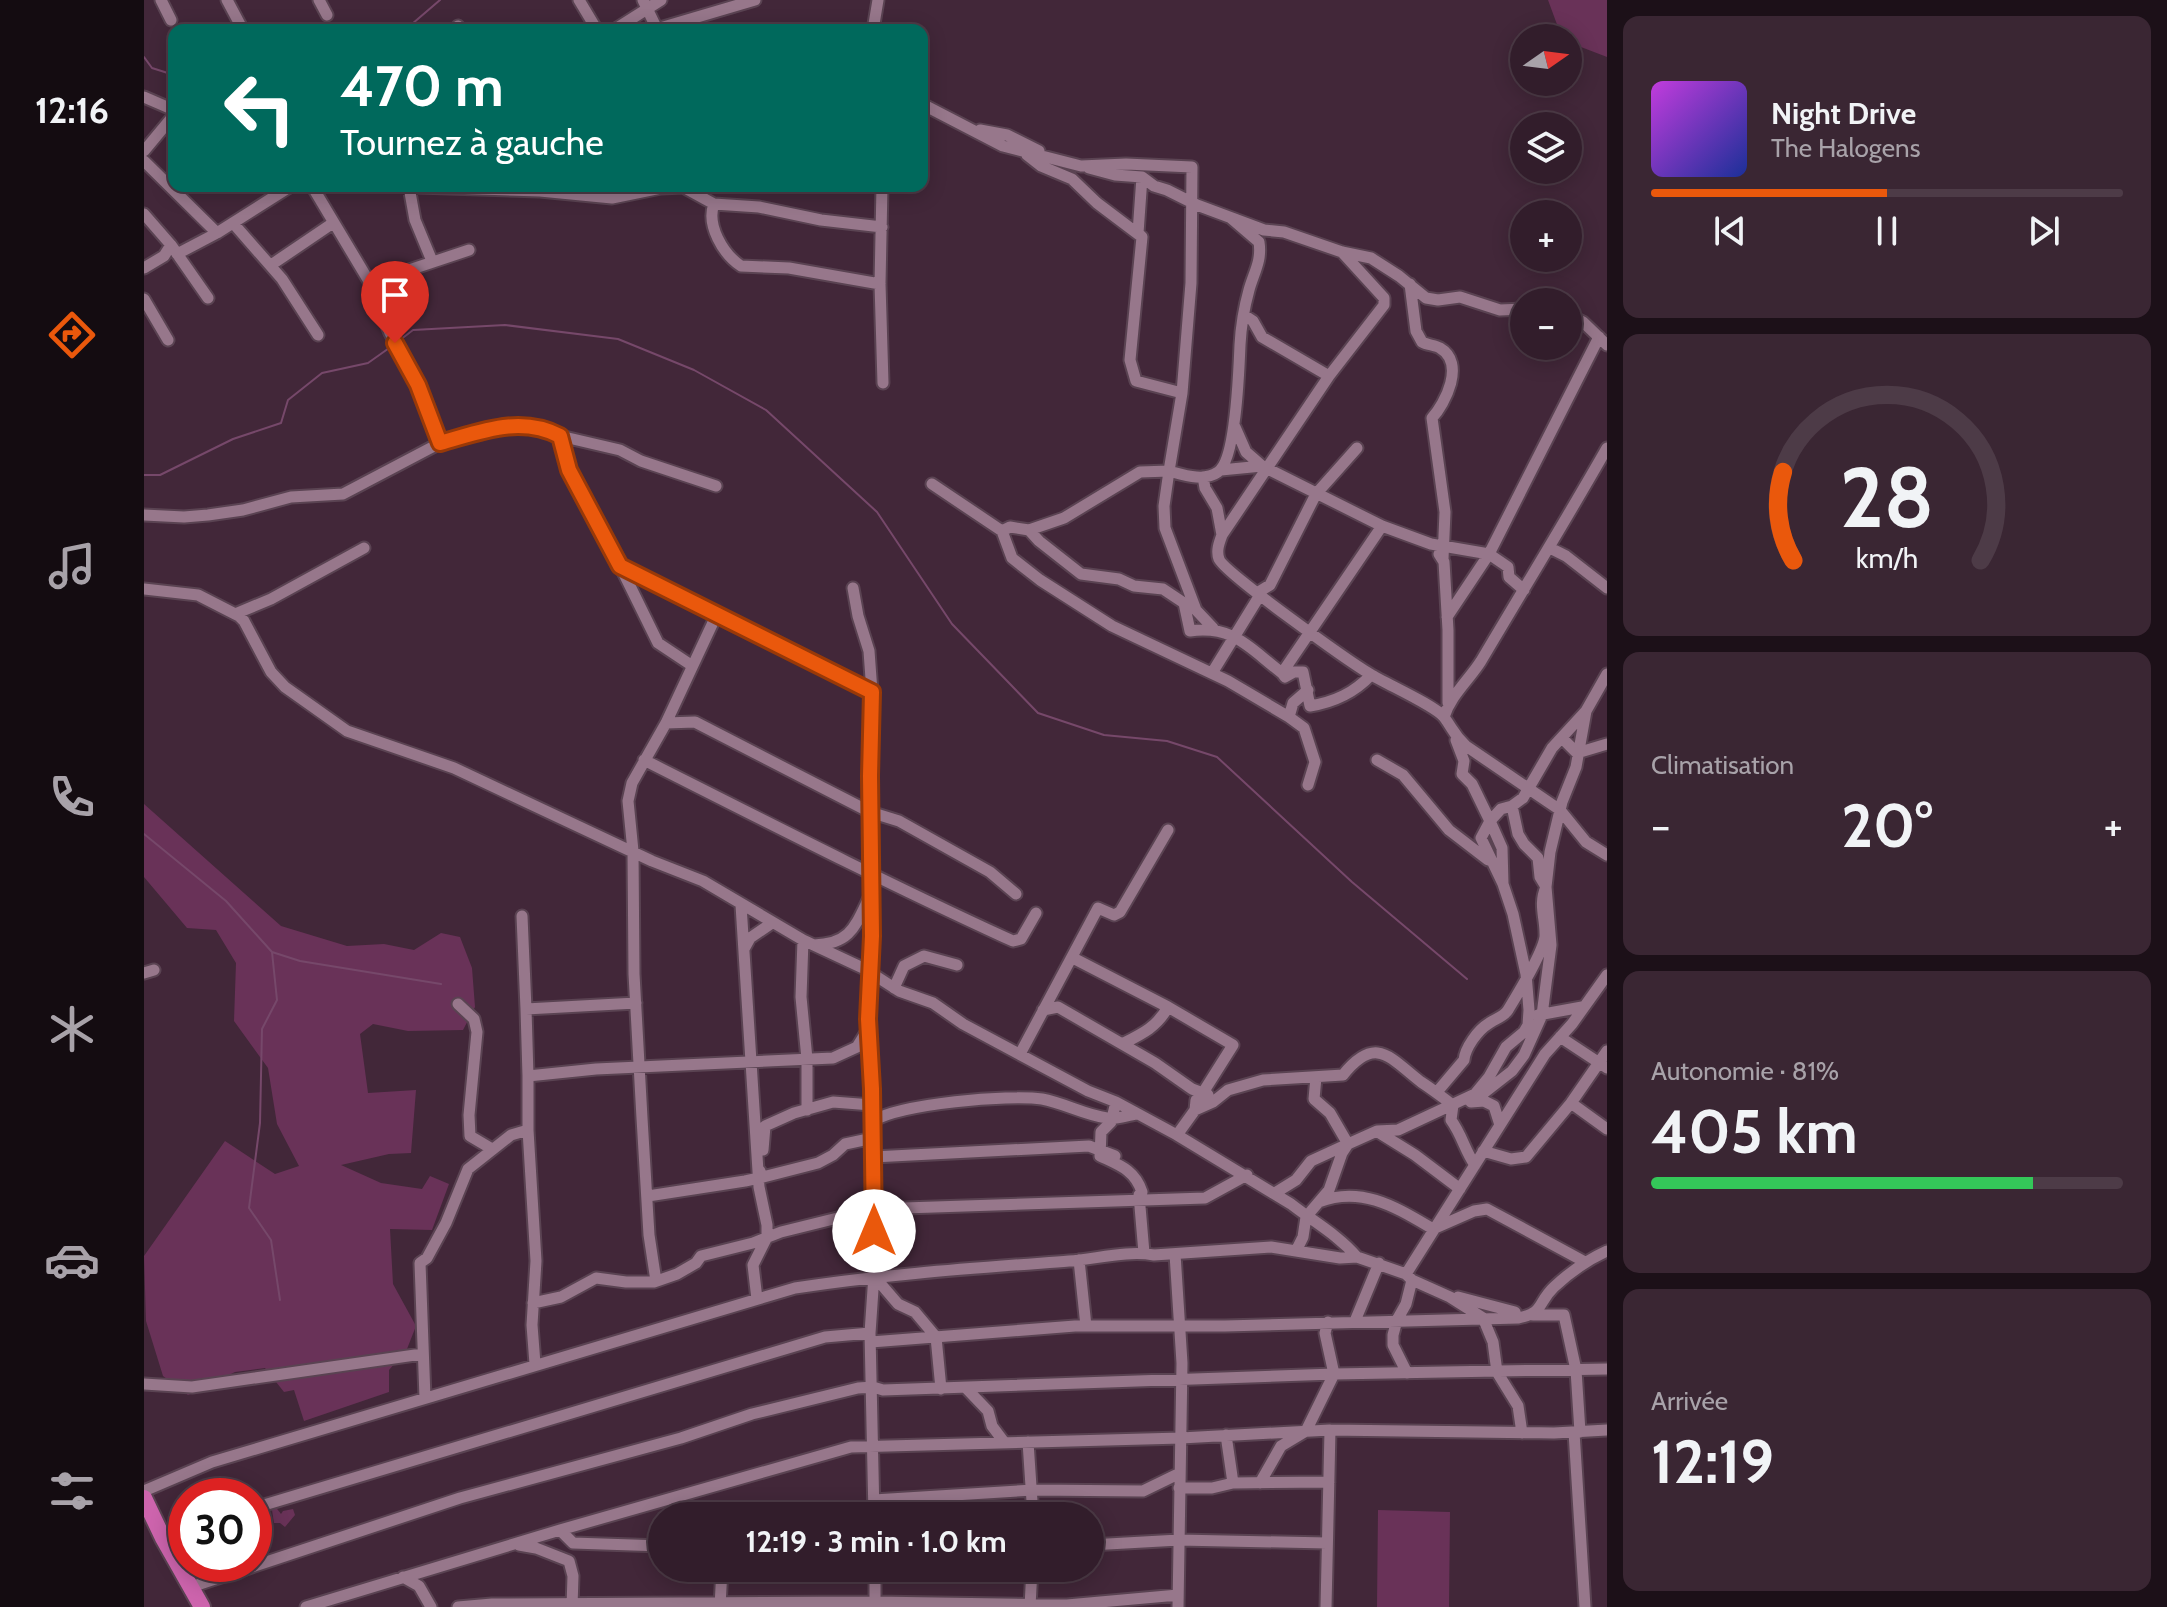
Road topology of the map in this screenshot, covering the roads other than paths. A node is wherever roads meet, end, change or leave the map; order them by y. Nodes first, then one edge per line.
1 (161, 0) edge
2 (227, 0) edge
3 (319, 0) edge
4 (579, 0) edge
5 (661, 0) edge
6 (755, 0) edge
7 (878, 0) edge
8 (646, 5) edge
9 (327, 15) dead end
10 (171, 20) dead end
11 (240, 24) edge
12 (593, 24) edge
13 (622, 24) edge
14 (655, 24) edge
15 (674, 24) edge
16 (874, 24) edge
17 (144, 97) edge
18 (928, 107) edge
19 (168, 109) edge
20 (168, 120) edge
21 (972, 129) junction
22 (144, 151) edge
23 (1023, 153) junction
24 (1051, 158) junction
25 (144, 161) edge
26 (1081, 166) junction
27 (1142, 177) junction
28 (168, 185) edge
29 (175, 192) edge
30 (282, 192) edge
31 (315, 192) edge
32 (410, 192) edge
33 (550, 192) edge
34 (641, 192) edge
35 (692, 192) edge
36 (882, 192) edge
37 (714, 204) junction
38 (1194, 204) junction
39 (144, 214) edge
40 (1231, 218) junction
41 (233, 223) junction
42 (333, 223) junction
43 (882, 227) junction
44 (217, 233) junction
45 (1142, 237) junction
46 (174, 249) junction
47 (469, 250) dead end
48 (1342, 252) junction
49 (432, 261) junction
50 (271, 265) junction
51 (144, 268) edge
52 (370, 283) junction
53 (880, 284) junction
54 (1410, 284) junction
55 (208, 298) dead end
56 (144, 299) edge
57 (1510, 310) edge
58 (1244, 315) junction
59 (1582, 322) edge
60 (318, 335) dead end
61 (168, 340) dead end
62 (1603, 341) edge
63 (1329, 376) junction
64 (883, 383) dead end
65 (1182, 393) junction
66 (1233, 423) junction
67 (560, 436) junction
68 (440, 443) junction
69 (1357, 448) dead end
70 (1607, 448) edge
71 (1264, 467) junction
72 (1221, 470) junction
73 (1169, 471) junction
74 (1203, 477) junction
75 (932, 484) dead end
76 (716, 486) dead end
77 (1316, 494) junction
78 (144, 515) edge
79 (1382, 526) junction
80 (1029, 530) junction
81 (1002, 531) junction
82 (1222, 535) junction
83 (1437, 545) junction
84 (364, 548) dead end
85 (1550, 548) junction
86 (1489, 554) junction
87 (620, 566) junction
88 (853, 588) dead end
89 (1607, 588) edge
90 (144, 589) edge
91 (1524, 590) junction
92 (1258, 594) junction
93 (235, 614) junction
94 (716, 616) junction
95 (1447, 617) junction
96 (1213, 628) junction
97 (1310, 631) junction
98 (1234, 636) junction
99 (691, 665) junction
100 (1212, 673) junction
101 (1282, 673) junction
102 (1607, 674) edge
103 (1371, 675) junction
104 (1308, 690) junction
105 (872, 692) junction
106 (1448, 703) junction
107 (1586, 711) junction
108 (1289, 717) junction
109 (1444, 717) junction
110 (666, 723) junction
111 (1454, 735) junction
112 (1562, 738) junction
113 (1607, 744) edge
114 (1577, 753) junction
115 (644, 760) junction
116 (1377, 760) dead end
117 (1308, 785) dead end
118 (1529, 787) junction
119 (1512, 806) junction
120 (1560, 810) junction
121 (870, 812) junction
122 (1490, 821) junction
123 (1168, 830) dead end
124 (633, 851) junction
125 (1607, 855) edge
126 (1491, 862) junction
127 (871, 872) junction
128 (1503, 884) junction
129 (1546, 887) junction
130 (871, 894) junction
131 (1016, 894) dead end
132 (741, 905) junction
133 (1036, 913) dead end
134 (522, 916) dead end
135 (772, 923) junction
136 (808, 943) junction
137 (743, 949) junction
138 (1073, 958) junction
139 (957, 965) dead end
140 (870, 974) junction
141 (1607, 975) edge
142 (1527, 980) junction
143 (894, 988) junction
144 (636, 1003) junction
145 (458, 1004) dead end
146 (1168, 1007) junction
147 (1582, 1007) junction
148 (526, 1009) junction
149 (1043, 1010) junction
150 (1535, 1016) junction
151 (868, 1028) junction
152 (1556, 1042) junction
153 (1122, 1044) junction
154 (850, 1050) junction
155 (1607, 1051) edge
156 (1020, 1054) junction
157 (807, 1059) junction
158 (869, 1060) junction
159 (750, 1061) junction
160 (1517, 1064) junction
161 (1603, 1065) edge
162 (640, 1069) junction
163 (528, 1076) junction
164 (1316, 1077) junction
165 (1437, 1092) junction
166 (1208, 1095) junction
167 (1116, 1102) junction
168 (1456, 1103) junction
169 (1571, 1103) junction
170 (872, 1105) junction
171 (807, 1110) junction
172 (1195, 1110) junction
173 (1138, 1113) junction
174 (1112, 1118) junction
175 (873, 1121) junction
176 (1500, 1125) junction
177 (1607, 1129) edge
178 (528, 1130) junction
179 (1377, 1131) junction
180 (1177, 1135) junction
181 (873, 1138) junction
182 (1348, 1144) junction
183 (492, 1149) junction
184 (1100, 1149) junction
185 (1483, 1151) junction
186 (1115, 1156) dead end
187 (873, 1157) junction
188 (1475, 1165) junction
189 (1247, 1175) junction
190 (759, 1178) junction
191 (1460, 1189) junction
192 (1275, 1193) junction
193 (648, 1196) junction
194 (1140, 1201) junction
195 (1319, 1202) junction
196 (874, 1209) junction
197 (1306, 1217) junction
198 (1433, 1229) junction
199 (767, 1237) junction
200 (1296, 1251) junction
201 (1607, 1251) edge
202 (1144, 1253) junction
203 (1175, 1254) junction
204 (1357, 1257) junction
205 (1079, 1260) junction
206 (1585, 1262) junction
207 (1379, 1263) junction
208 (874, 1275) junction
209 (1409, 1277) junction
210 (656, 1281) junction
211 (1442, 1293) junction
212 (757, 1299) junction
213 (533, 1303) junction
214 (1530, 1315) junction
215 (1483, 1318) junction
216 (1397, 1320) junction
217 (1355, 1321) junction
218 (1328, 1322) junction
219 (1086, 1326) junction
220 (1181, 1326) junction
221 (870, 1337) junction
222 (936, 1337) junction
223 (422, 1354) junction
224 (535, 1364) junction
225 (1607, 1369) edge
226 (1576, 1370) junction
227 (1497, 1372) junction
228 (1407, 1373) junction
229 (1334, 1374) junction
230 (1182, 1379) junction
231 (144, 1384) edge
232 (873, 1387) junction
233 (966, 1388) junction
234 (941, 1389) junction
235 (425, 1398) junction
236 (1330, 1430) junction
237 (1607, 1430) edge
238 (1306, 1431) junction
239 (1577, 1432) junction
240 (1522, 1433) junction
241 (1226, 1435) junction
242 (1181, 1438) junction
243 (1004, 1442) junction
244 (1028, 1442) junction
245 (874, 1445) junction
246 (1178, 1474) junction
247 (1329, 1482) junction
248 (1233, 1483) junction
249 (1260, 1483) junction
250 (1179, 1488) junction
251 (1033, 1490) junction
252 (144, 1491) edge
253 (144, 1498) edge
254 (874, 1500) joint
255 (1033, 1502) edge
256 (272, 1503) edge
257 (560, 1530) junction
258 (168, 1536) edge
259 (163, 1538) junction
260 (1179, 1540) junction
261 (1327, 1543) junction
262 (1104, 1544) edge
263 (515, 1545) junction
264 (648, 1546) edge
265 (403, 1577) junction
266 (721, 1582) edge
267 (875, 1582) edge
268 (1031, 1582) edge
269 (191, 1587) junction
270 (1178, 1601) edge
271 (875, 1604) edge
272 (720, 1605) edge
273 (1030, 1605) edge
274 (572, 1606) edge
275 (202, 1607) edge
276 (306, 1607) edge
277 (431, 1607) edge
278 (458, 1607) edge
279 (1326, 1607) edge
280 (1585, 1607) edge

1 - 10 street
2 - 11 street
3 - 9 street
4 - 12 street
5 - 8 street
6 - 15 street
7 - 16 street
8 - 13 street
8 - 14 street
17 - 19 street
18 - 21 street
20 - 22 street
21 - 23 street
21 - 24 street
23 - 24 street
23 - 45 street
24 - 26 street
25 - 28 street
26 - 27 street
26 - 38 street
27 - 38 street
27 - 45 street
29 - 44 street
30 - 41 street
31 - 42 street
32 - 49 street
33 - 34 street
35 - 37 street
36 - 43 street
37 - 43 street
37 - 53 street
38 - 40 street
38 - 65 street
39 - 46 street
40 - 48 street
40 - 58 street
41 - 44 street
41 - 50 street
42 - 50 street
42 - 52 street
43 - 53 street
44 - 46 street
45 - 65 street
46 - 51 street
46 - 55 street
47 - 49 street
48 - 54 street
48 - 63 street
49 - 52 street
50 - 60 street
52 - 68 street
53 - 64 street
54 - 57 street
54 - 83 street
56 - 61 street
58 - 63 street
58 - 66 street
59 - 62 street
62 - 86 street
63 - 71 street
65 - 73 street
66 - 71 street
66 - 72 street
67 - 68 street
67 - 76 street
67 - 87 street
68 - 78 street
69 - 77 street
70 - 85 street
71 - 72 street
71 - 77 street
71 - 82 street
72 - 74 street
73 - 74 street
73 - 80 street
73 - 96 street
74 - 82 street
75 - 81 street
77 - 79 street
77 - 92 street
79 - 83 street
79 - 97 street
80 - 81 street
80 - 96 street
81 - 100 street
82 - 92 street
83 - 86 street
83 - 95 street
84 - 93 street
85 - 89 street
85 - 91 street
86 - 91 street
86 - 95 street
87 - 94 street
87 - 99 street
88 - 105 street
90 - 93 street
91 - 106 street
92 - 97 street
92 - 98 street
93 - 124 street
94 - 99 street
94 - 105 street
95 - 106 street
96 - 98 street
97 - 101 street
97 - 103 street
98 - 100 street
98 - 101 street
99 - 110 street
100 - 108 street
101 - 104 street
102 - 107 street
103 - 104 street
103 - 109 street
104 - 108 street
105 - 121 street
106 - 109 street
107 - 112 street
107 - 114 street
108 - 117 street
109 - 111 street
110 - 115 street
110 - 121 street
111 - 118 street
111 - 122 street
112 - 114 street
112 - 118 street
113 - 114 street
114 - 120 street
115 - 124 street
115 - 127 street
116 - 126 street
118 - 119 street
118 - 120 street
119 - 122 street
119 - 129 street
120 - 125 street
120 - 129 street
121 - 127 street
121 - 131 street
122 - 126 street
122 - 128 street
123 - 138 street
124 - 132 street
124 - 144 street
126 - 128 street
127 - 130 street
127 - 133 street
128 - 142 street
129 - 142 street
129 - 150 street
130 - 136 street
130 - 140 street
132 - 135 street
132 - 137 street
134 - 148 street
135 - 136 street
135 - 137 street
136 - 140 street
136 - 157 street
137 - 159 street
138 - 146 street
138 - 149 street
139 - 143 street
140 - 143 street
140 - 151 street
141 - 147 street
142 - 150 street
142 - 165 street
143 - 156 street
144 - 148 street
144 - 162 street
145 - 183 street
146 - 153 street
146 - 166 street
147 - 150 street
147 - 152 street
148 - 163 street
149 - 153 street
149 - 156 street
150 - 160 street
150 - 168 street
151 - 154 street
151 - 158 street
152 - 160 street
152 - 161 street
152 - 176 street
153 - 166 street
154 - 157 street
154 - 158 street
155 - 161 street
156 - 167 street
157 - 159 street
157 - 171 street
158 - 170 street
159 - 162 street
159 - 190 street
160 - 168 street
161 - 169 street
162 - 163 street
162 - 193 street
163 - 178 street
164 - 165 street
164 - 172 street
164 - 182 street
165 - 168 street
166 - 172 street
167 - 173 street
167 - 174 street
168 - 176 street
168 - 179 street
168 - 188 street
169 - 177 street
169 - 185 street
170 - 171 street
170 - 175 street
171 - 190 street
172 - 180 street
173 - 174 street
173 - 180 street
174 - 175 street
174 - 184 street
175 - 181 street
176 - 185 street
178 - 183 street
178 - 213 street
179 - 182 street
179 - 191 street
180 - 189 street
181 - 187 street
181 - 190 street
182 - 192 street
182 - 195 street
183 - 223 street
184 - 186 street
184 - 187 street
184 - 194 street
185 - 188 street
187 - 196 street
188 - 191 street
189 - 192 street
189 - 194 street
190 - 193 street
190 - 199 street
191 - 198 street
192 - 197 street
193 - 210 street
194 - 196 street
194 - 202 street
195 - 197 street
195 - 198 street
196 - 199 street
196 - 208 street
197 - 200 street
197 - 204 street
198 - 206 street
198 - 209 street
199 - 210 street
199 - 212 street
200 - 203 street
200 - 204 street
201 - 206 street
202 - 203 street
202 - 205 street
203 - 220 street
204 - 207 street
205 - 208 street
205 - 219 street
206 - 214 street
207 - 209 street
207 - 217 street
208 - 212 street
208 - 221 street
208 - 222 street
209 - 211 street
209 - 216 street
210 - 213 street
211 - 214 street
211 - 215 street
212 - 224 street
213 - 224 street
214 - 215 street
214 - 226 street
215 - 216 street
215 - 227 street
216 - 217 street
216 - 228 street
217 - 218 street
218 - 220 street
218 - 229 street
219 - 220 street
219 - 222 street
220 - 230 street
221 - 222 street
221 - 232 street
221 - 256 street
222 - 234 street
223 - 231 street
223 - 235 street
224 - 235 street
225 - 226 street
226 - 227 street
226 - 239 street
227 - 228 street
227 - 240 street
228 - 229 street
229 - 230 street
229 - 238 street
230 - 233 street
230 - 242 street
232 - 234 street
232 - 245 street
232 - 269 street
233 - 234 street
233 - 243 street
235 - 252 street
236 - 238 street
236 - 240 street
236 - 247 street
237 - 239 street
238 - 241 street
238 - 249 street
239 - 240 street
239 - 280 street
241 - 242 street
241 - 248 street
242 - 244 street
242 - 246 street
243 - 244 street
243 - 245 street
244 - 251 street
245 - 254 street
245 - 257 street
246 - 250 street
246 - 251 street
247 - 249 street
247 - 261 street
248 - 249 street
248 - 250 street
250 - 260 street
251 - 254 street
251 - 255 street
253 - 259 highway
257 - 263 street
257 - 264 street
258 - 259 street
259 - 269 highway
260 - 261 street
260 - 262 street
260 - 270 street
261 - 279 street
263 - 265 street
263 - 274 street
265 - 276 street
265 - 277 street
266 - 272 street
267 - 271 street
268 - 273 street
269 - 275 highway
270 - 273 street
271 - 272 street
271 - 273 street
272 - 274 street
274 - 278 street

